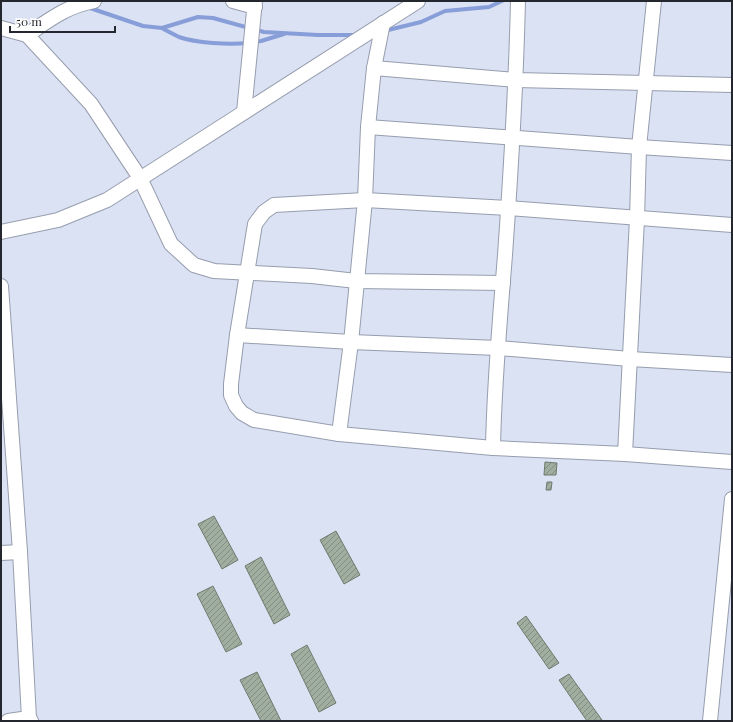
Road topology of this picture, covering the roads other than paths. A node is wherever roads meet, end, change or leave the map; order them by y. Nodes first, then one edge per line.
1 (94, 1) edge
2 (233, 1) edge
3 (418, 1) edge
4 (518, 1) edge
5 (654, 1) edge
6 (255, 4) edge
7 (382, 23) junction
8 (1, 28) edge
9 (27, 35) junction
10 (374, 68) junction
11 (516, 80) junction
12 (646, 84) junction
13 (732, 85) edge
14 (244, 112) junction
15 (368, 127) junction
16 (512, 138) junction
17 (639, 147) junction
18 (732, 153) edge
19 (140, 178) junction
20 (365, 200) junction
21 (508, 208) junction
22 (637, 219) junction
23 (732, 225) edge
24 (1, 232) edge
25 (247, 273) junction
26 (356, 281) junction
27 (503, 282) junction
28 (1, 286) edge
29 (237, 335) junction
30 (351, 342) junction
31 (498, 348) junction
32 (630, 359) junction
33 (732, 365) edge
34 (4, 387) edge
35 (339, 434) junction
36 (493, 448) junction
37 (625, 454) junction
38 (732, 462) edge
39 (732, 499) edge
40 (20, 552) junction
41 (1, 553) edge
42 (30, 720) edge
43 (10, 721) edge
44 (710, 721) edge

1 - 9 street
2 - 6 street
3 - 7 street
4 - 11 street
5 - 12 street
6 - 14 street
7 - 10 street
7 - 14 street
8 - 9 street
9 - 19 street
10 - 11 street
10 - 15 street
11 - 12 street
11 - 16 street
12 - 13 street
12 - 17 street
14 - 19 street
15 - 16 street
15 - 20 street
16 - 17 street
16 - 21 street
17 - 18 street
17 - 22 street
19 - 24 street
19 - 25 street
20 - 21 street
20 - 25 street
20 - 26 street
21 - 22 street
21 - 27 street
22 - 23 street
22 - 32 street
25 - 26 street
25 - 29 street
26 - 27 street
26 - 30 street
27 - 31 street
28 - 34 street
29 - 30 street
29 - 35 street
30 - 31 street
30 - 35 street
31 - 32 street
31 - 36 street
32 - 33 street
32 - 37 street
34 - 40 street
35 - 36 street
36 - 37 street
37 - 38 street
39 - 44 street
40 - 41 street
40 - 42 street
42 - 43 street

